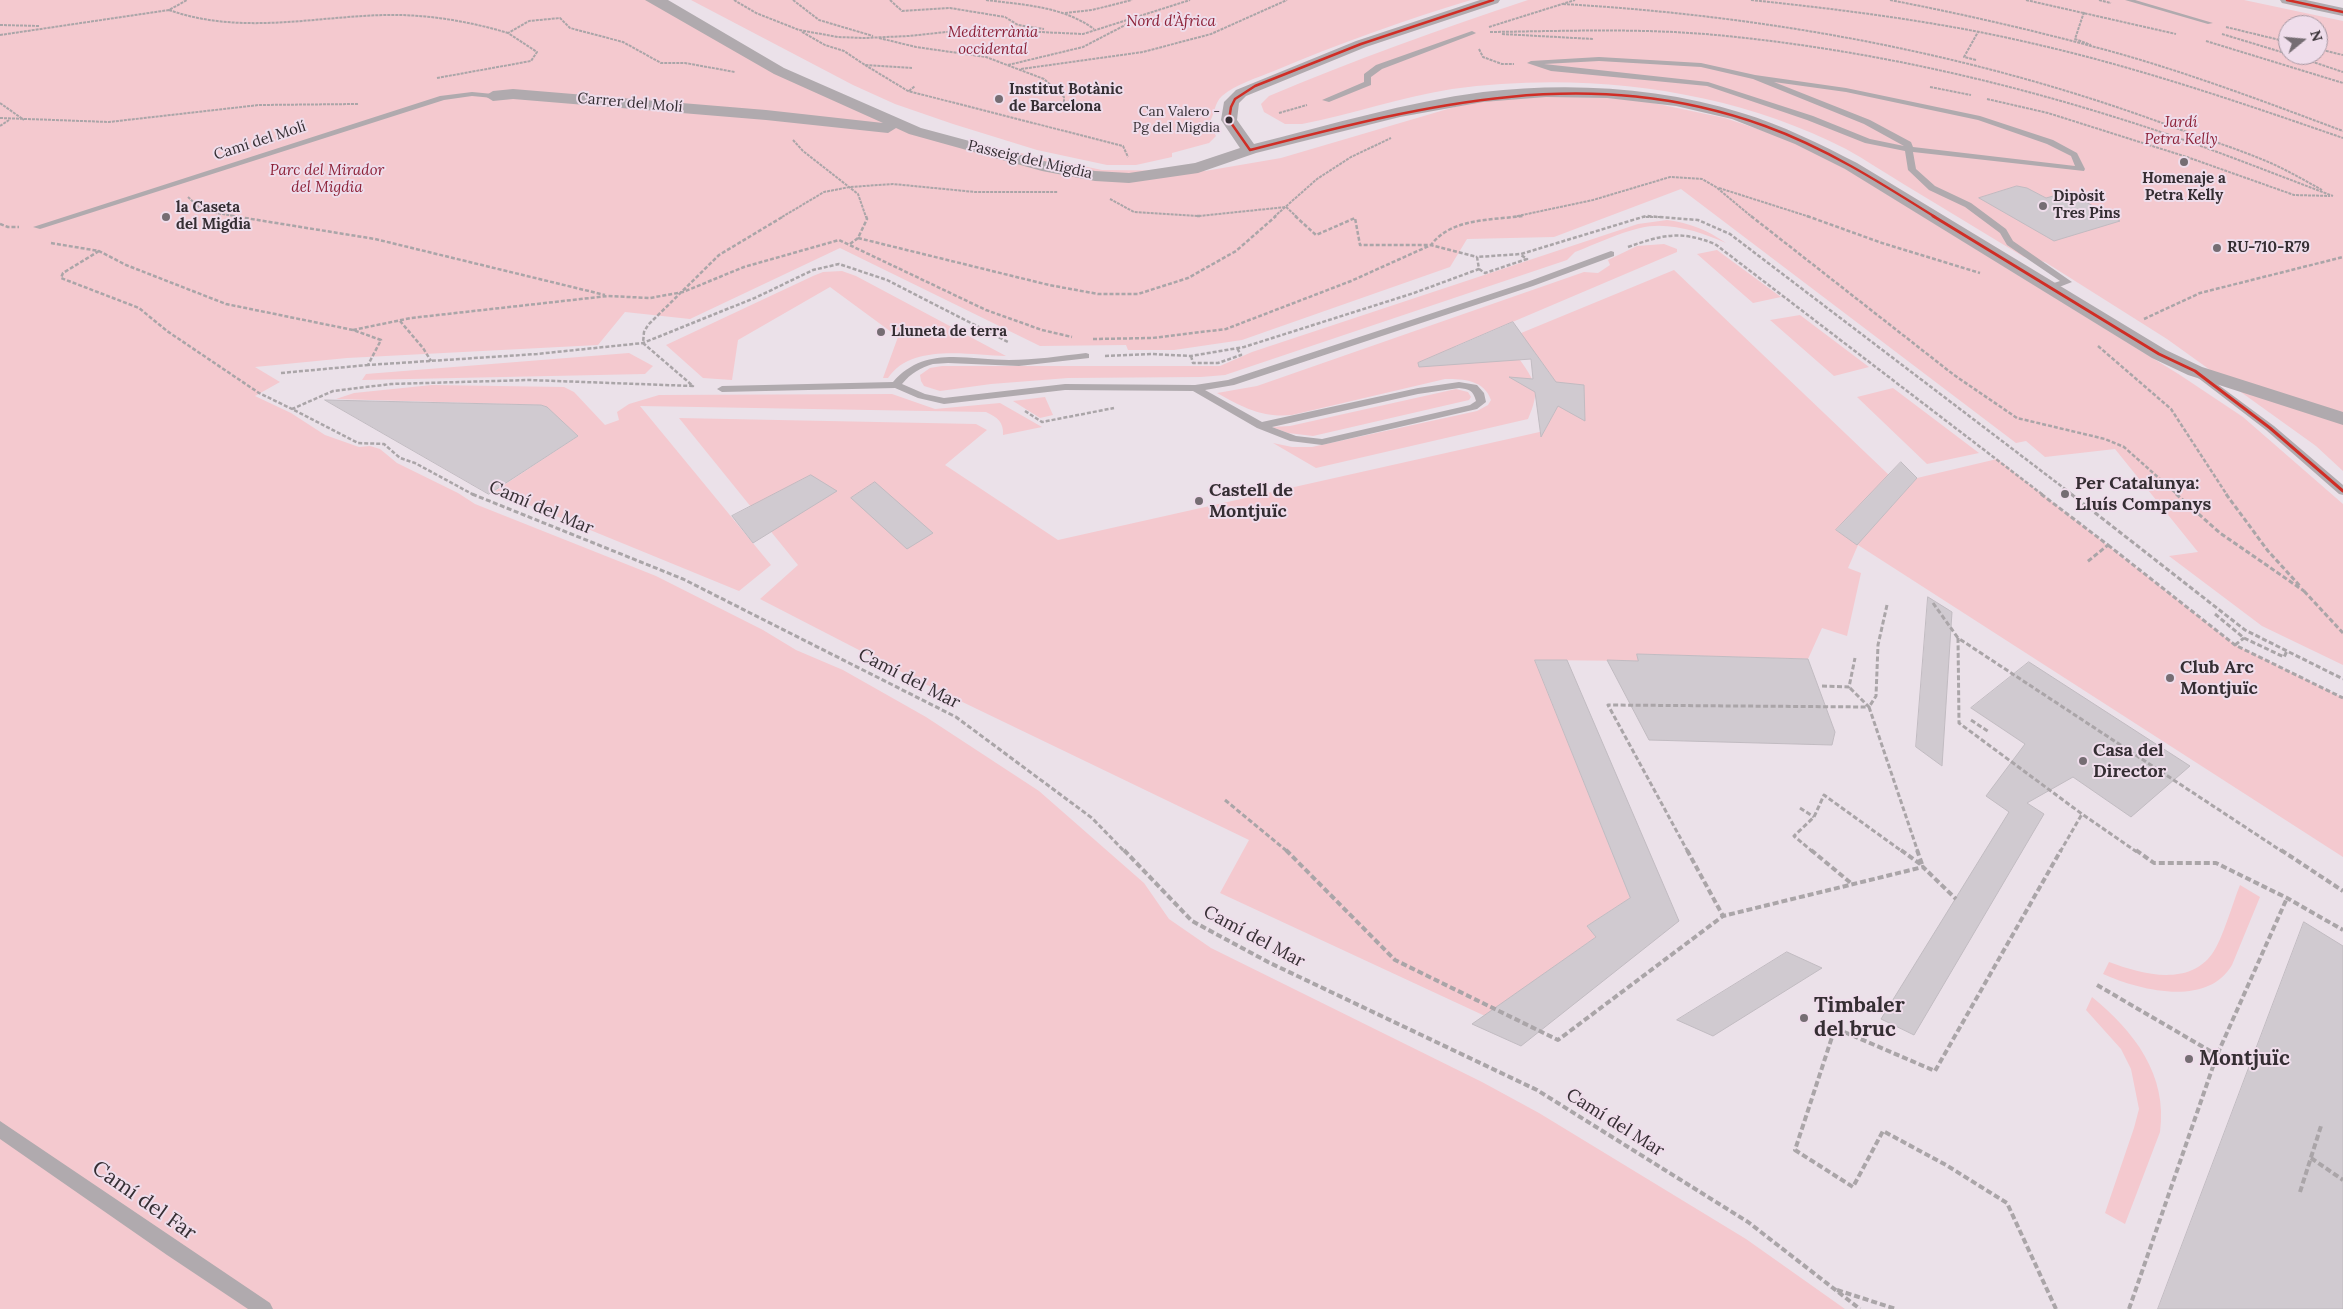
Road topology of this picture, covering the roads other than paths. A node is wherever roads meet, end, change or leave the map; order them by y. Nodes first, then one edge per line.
1 (652, 0) edge
2 (1492, 0) edge
3 (2128, 0) edge
4 (2287, 0) edge
5 (2343, 12) edge
6 (2210, 23) dead end
7 (1472, 33) road end
8 (1754, 77) junction
9 (493, 96) joint
10 (806, 96) junction
11 (1326, 100) road end
12 (846, 102) junction
13 (778, 116) junction
14 (916, 131) junction
15 (1907, 149) junction
16 (1250, 150) junction
17 (37, 227) road end
18 (1611, 254) road end
19 (2051, 287) junction
20 (1086, 356) road end
21 (2195, 371) junction
22 (896, 385) junction
23 (1195, 388) junction
24 (722, 389) dead end
25 (2343, 419) edge
26 (1261, 426) junction
27 (2343, 491) edge
28 (0, 1128) edge
29 (264, 1309) edge

1 - 10 street, Passeig del Migdia
2 - 16 street
3 - 6 lane
4 - 5 street
7 - 11 lane
8 - 15 lane
8 - 15 lane
8 - 15 lane
9 - 13 street, Carrer del Molí
9 - 17 lane, Camí del Molí
10 - 12 street, Passeig del Migdia
10 - 13 street, Carrer del Molí
12 - 13 street, Carrer del Molí
12 - 14 street, Passeig del Migdia
13 - 14 street, Carrer del Molí
14 - 16 street, Passeig del Migdia
15 - 19 lane
16 - 19 street, Passeig del Migdia
18 - 23 lane
19 - 21 street, Passeig del Migdia
20 - 22 lane
21 - 25 street, Passeig del Migdia
21 - 27 lane
22 - 23 lane
22 - 24 lane
23 - 26 lane
26 - 26 lane
28 - 29 lane, Camí del Far

